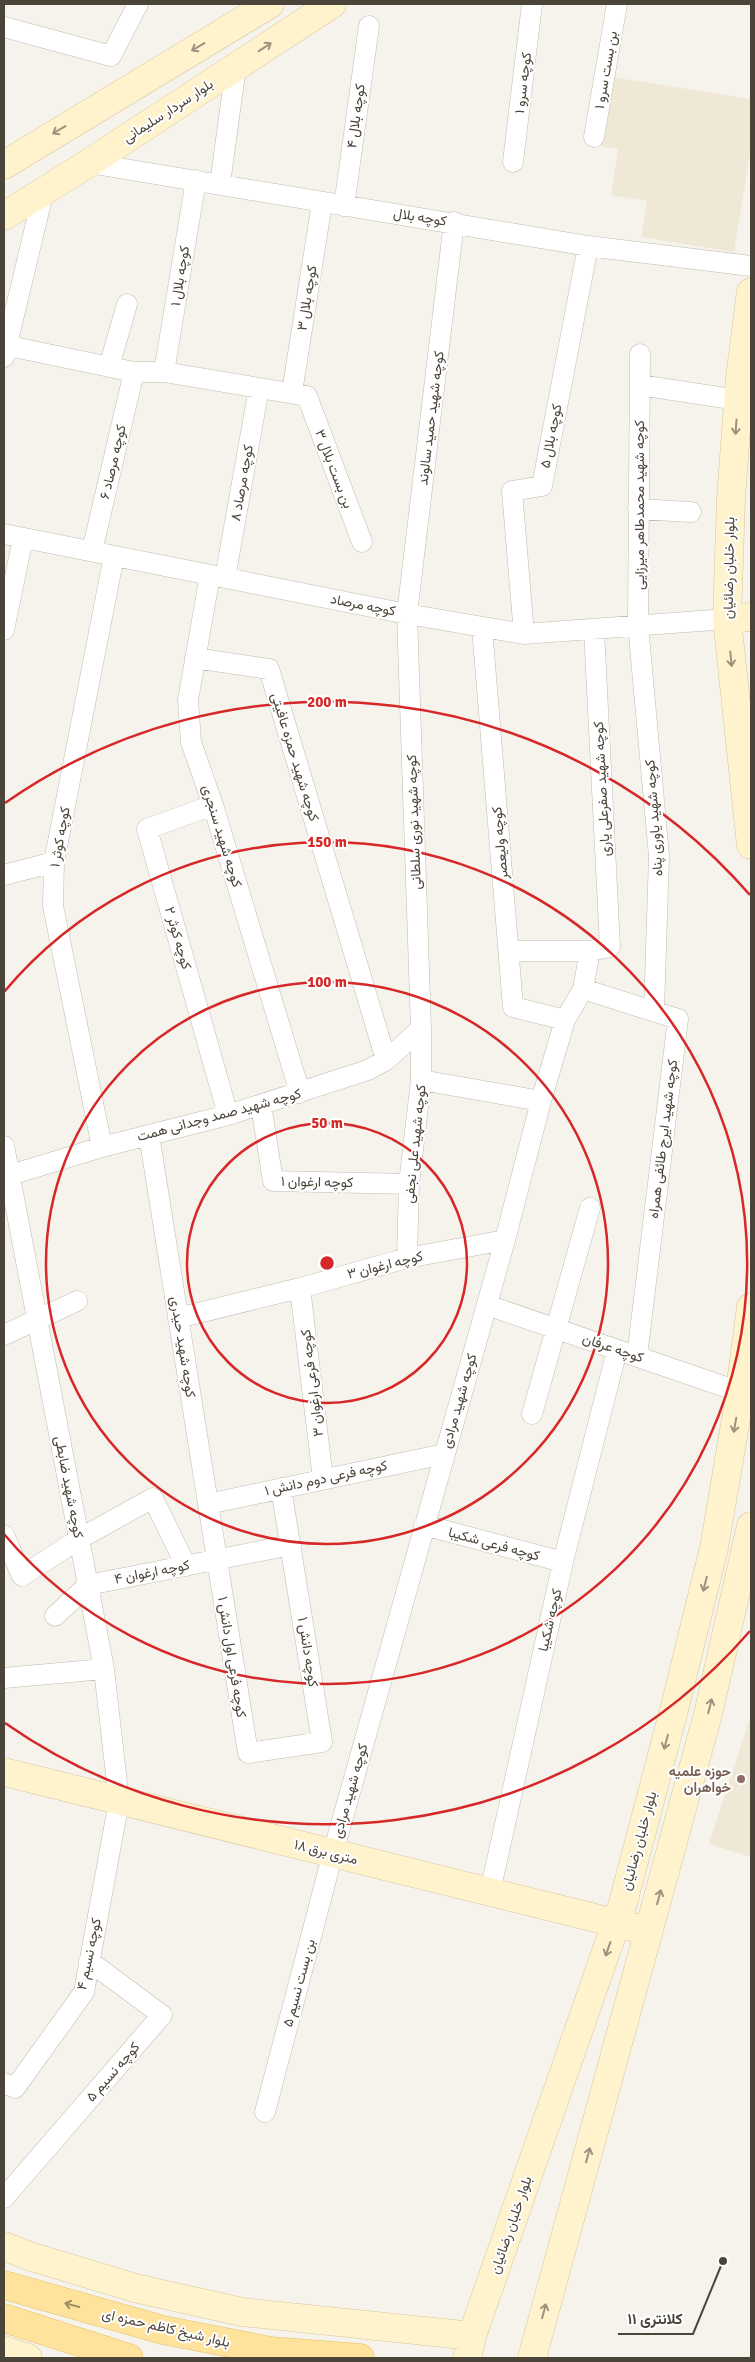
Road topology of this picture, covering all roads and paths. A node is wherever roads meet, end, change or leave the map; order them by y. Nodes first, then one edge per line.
1 (138, 4) edge
2 (270, 4) edge
3 (332, 4) edge
4 (532, 4) edge
5 (617, 4) edge
6 (369, 26) dead end
7 (4, 27) edge
8 (236, 66) junction
9 (594, 137) dead end
10 (8, 158) edge
11 (513, 162) dead end
12 (89, 163) junction
13 (196, 180) junction
14 (220, 184) junction
15 (44, 190) junction
16 (322, 203) junction
17 (344, 206) junction
18 (4, 216) edge
19 (454, 222) junction
20 (588, 246) junction
21 (751, 266) edge
22 (751, 292) edge
23 (128, 304) dead end
24 (5, 349) edge
25 (640, 354) dead end
26 (109, 367) junction
27 (134, 372) junction
28 (164, 372) junction
29 (640, 385) junction
30 (259, 388) junction
31 (300, 394) junction
32 (738, 400) junction
33 (638, 509) junction
34 (691, 512) dead end
35 (4, 534) edge
36 (23, 538) junction
37 (362, 542) dead end
38 (92, 551) junction
39 (114, 556) junction
40 (218, 576) junction
41 (407, 614) junction
42 (739, 618) edge
43 (638, 625) junction
44 (482, 627) junction
45 (4, 630) edge
46 (594, 630) junction
47 (524, 634) junction
48 (195, 658) junction
49 (213, 805) junction
50 (751, 845) edge
51 (54, 862) junction
52 (4, 876) edge
53 (508, 951) junction
54 (590, 951) junction
55 (583, 989) junction
56 (654, 1011) junction
57 (565, 1020) junction
58 (421, 1029) junction
59 (386, 1060) junction
60 (421, 1080) junction
61 (300, 1093) junction
62 (541, 1101) junction
63 (261, 1105) junction
64 (228, 1115) junction
65 (149, 1135) junction
66 (4, 1146) edge
67 (102, 1147) junction
68 (7, 1176) edge
69 (409, 1184) junction
70 (590, 1208) dead end
71 (505, 1240) junction
72 (407, 1258) junction
73 (300, 1288) junction
74 (77, 1301) dead end
75 (487, 1305) junction
76 (751, 1307) edge
77 (37, 1318) junction
78 (178, 1318) junction
79 (557, 1329) junction
80 (4, 1335) edge
81 (617, 1350) junction
82 (637, 1356) junction
83 (740, 1392) junction
84 (532, 1414) dead end
85 (444, 1454) junction
86 (323, 1479) junction
87 (282, 1488) junction
88 (208, 1504) junction
89 (424, 1525) junction
90 (751, 1526) edge
91 (4, 1535) edge
92 (79, 1539) junction
93 (291, 1545) junction
94 (217, 1560) junction
95 (563, 1562) junction
96 (186, 1566) junction
97 (88, 1585) junction
98 (55, 1616) dead end
99 (104, 1669) junction
100 (4, 1678) edge
101 (248, 1754) joint
102 (4, 1772) edge
103 (118, 1800) junction
104 (333, 1854) junction
105 (490, 1892) junction
106 (617, 1923) junction
107 (649, 1931) junction
108 (89, 1961) junction
109 (9, 2085) edge
110 (266, 2112) dead end
111 (4, 2198) edge
112 (4, 2246) edge
113 (4, 2286) edge
114 (4, 2318) edge
115 (469, 2347) edge
116 (4, 2350) edge
117 (28, 2358) edge
118 (129, 2358) edge
119 (360, 2358) edge
120 (532, 2358) edge

1 - 7 street
2 -> 10 main road
8 -> 3 main road, بلوار سردار سلیمانی
4 - 11 street, کوچه سرو ۱
5 - 9 street, بن بست سرو ۱
6 - 17 street, کوچه بلال ۴
8 - 12 main road, بلوار سردار سلیمانی
8 - 14 street
12 - 13 street, کوچه بلال
12 - 15 main road, بلوار سردار سلیمانی
13 - 14 street, کوچه بلال
13 - 28 street, کوچه بلال ۱
14 - 16 street, کوچه بلال
15 - 18 main road, بلوار سردار سلیمانی
15 - 24 street
16 - 17 street, کوچه بلال
16 - 31 street, کوچه بلال ۳
17 - 19 street, کوچه بلال
19 - 20 street, کوچه بلال
19 - 41 street, کوچه شهید حمید سالوند
20 - 21 street, کوچه بلال
20 - 47 street, کوچه بلال ۵
22 - 32 main road, بلوار خلبان رضائیان
23 - 26 street
24 - 26 street
25 - 29 street, کوچه شهید محمدطاهر میرزایی
26 - 27 street
27 - 28 street
27 - 38 street, کوچه مرصاد ۶
28 - 30 street
29 - 32 street
29 - 33 street, کوچه شهید محمدطاهر میرزایی
30 - 31 street
30 - 40 street, کوچه مرصاد ۸
31 - 37 street, بن بست بلال ۳
32 -> 42 main road, بلوار خلبان رضائیان
33 - 34 street
33 - 43 street, کوچه شهید محمدطاهر میرزایی
35 - 36 street, کوچه مرصاد
36 - 38 street, کوچه مرصاد
36 - 45 street
38 - 39 street, کوچه مرصاد
39 - 40 street, کوچه مرصاد
39 - 51 street, کوچه کوثر ۱
40 - 41 street, کوچه مرصاد
40 - 48 street, کوچه شهید سنجری
41 - 44 street, کوچه مرصاد
41 - 58 street, کوچه شهید نوری سلطانی
42 - 43 street, کوچه مرصاد
42 -> 50 main road, بلوار خلبان رضائیان
43 - 46 street, کوچه مرصاد
43 - 56 street, کوچه شهید یاوری پناه
44 - 47 street, کوچه مرصاد
44 - 53 street, کوچه ولیعصر
46 - 47 street, کوچه مرصاد
46 - 54 street, کوچه شهید صفرعلی یاری
48 - 49 street, کوچه شهید سنجری
48 - 59 street, کوچه شهید حمزه عافیتی
49 - 61 street, کوچه شهید سنجری
49 - 64 street, کوچه کوثر ۲
51 - 52 street
51 - 67 street, کوچه کوثر ۱
53 - 54 street
53 - 57 street, کوچه ولیعصر
54 - 55 street, کوچه شهید مرادی
55 - 56 street, کوچه شهید ایرج طائفی همراه
55 - 57 street, کوچه شهید مرادی
56 - 82 street, کوچه شهید ایرج طائفی همراه
57 - 62 street, کوچه شهید مرادی
58 - 59 street, کوچه شهید صمد وجدانی همت
58 - 60 street, کوچه شهید علی نجفی
59 - 61 street, کوچه شهید صمد وجدانی همت
60 - 62 street
60 - 69 street, کوچه شهید علی نجفی
61 - 63 street, کوچه شهید صمد وجدانی همت
62 - 71 street, کوچه شهید مرادی
63 - 64 street, کوچه شهید صمد وجدانی همت
63 - 69 street, کوچه ارغوان ۱
64 - 65 street, کوچه شهید صمد وجدانی همت
65 - 67 street, کوچه شهید صمد وجدانی همت
65 - 78 street, کوچه شهید حیدری
66 - 68 street, کوچه شهید ضابطی
67 - 68 street, کوچه شهید صمد وجدانی همت
68 - 77 street, کوچه شهید ضابطی
69 - 72 street, کوچه شهید علی نجفی
70 - 79 street
71 - 72 street, کوچه ارغوان ۳
71 - 75 street, کوچه شهید مرادی
72 - 73 street, کوچه ارغوان ۳
73 - 78 street, کوچه ارغوان ۳
73 - 86 street, کوچه فرعی ارغوان ۳
74 - 77 street
75 - 79 street, کوچه عرفان
75 - 85 street, کوچه شهید مرادی
76 - 83 main road, بلوار خلبان رضائیان
77 - 80 street
77 - 92 street, کوچه شهید ضابطی
78 - 88 street, کوچه شهید حیدری
79 - 81 street, کوچه عرفان
79 - 84 street
81 - 82 street, کوچه عرفان
81 - 95 street, کوچه شکیبا
82 - 83 street, کوچه عرفان
83 -> 106 main road, بلوار خلبان رضائیان
85 - 86 street, کوچه فرعی دوم دانش ۱
85 - 89 street, کوچه شهید مرادی
86 - 87 street, کوچه فرعی دوم دانش ۱
87 - 88 street, کوچه فرعی دوم دانش ۱
87 - 93 street, کوچه دانش ۱
88 - 94 street, کوچه شهید حیدری
89 - 95 street, کوچه فرعی شکیبا
89 - 104 street, کوچه شهید مرادی
107 -> 90 main road
91 - 92 street
92 - 96 street
92 - 97 street, کوچه شهید ضابطی
93 - 94 street, کوچه ارغوان ۴
93 - 101 street, کوچه دانش ۱
94 - 96 street, کوچه ارغوان ۴
94 - 101 street, کوچه فرعی اول دانش ۱
95 - 105 street, کوچه شکیبا
96 - 97 street, کوچه ارغوان ۴
97 - 98 street
97 - 99 street, کوچه شهید ضابطی
99 - 100 street
99 - 103 street, کوچه شهید ضابطی
102 - 103 main road, ۱۸ متری برق
103 - 104 main road, ۱۸ متری برق
103 - 108 street, کوچه نسیم ۴
104 - 105 main road, ۱۸ متری برق
104 - 110 street, بن بست نسیم ۵
105 - 106 main road, ۱۸ متری برق
106 - 107 main road, ۱۸ متری برق
106 -> 115 main road, بلوار خلبان رضائیان
120 -> 107 main road
108 - 109 street, کوچه نسیم ۴
108 - 111 street, کوچه نسیم ۵
112 - 115 main road
119 -> 113 main road, بلوار شیخ کاظم حمزه ای
114 - 118 main road
116 - 117 main road

